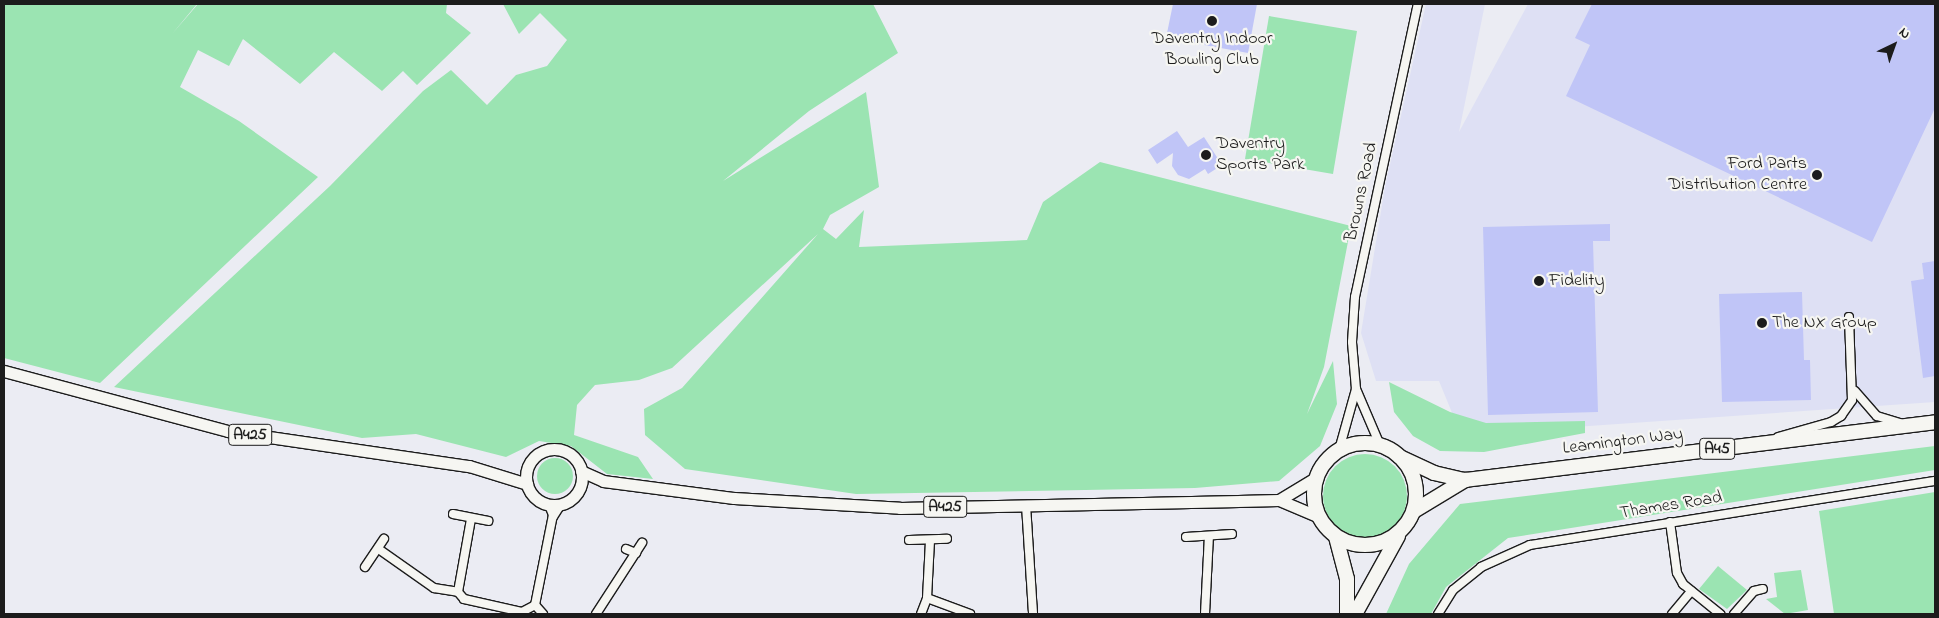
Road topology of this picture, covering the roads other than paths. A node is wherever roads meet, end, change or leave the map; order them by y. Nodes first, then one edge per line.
1 (1418, 4) edge
2 (1849, 317) dead end
3 (4, 372) edge
4 (1356, 389) junction
5 (1855, 391) junction
6 (1935, 422) edge
7 (1909, 426) junction
8 (1765, 443) junction
9 (1380, 445) junction
10 (1340, 450) junction
11 (1400, 457) junction
12 (529, 465) junction
13 (581, 471) junction
14 (501, 472) junction
15 (1317, 477) junction
16 (1465, 480) junction
17 (1935, 480) edge
18 (603, 481) junction
19 (527, 484) junction
20 (580, 489) junction
21 (1279, 500) junction
22 (562, 504) junction
23 (549, 505) junction
24 (1026, 506) junction
25 (1414, 511) junction
26 (453, 514) dead end
27 (1320, 518) junction
28 (471, 519) junction
29 (488, 521) dead end
30 (551, 521) junction
31 (1670, 522) junction
32 (1401, 531) junction
33 (1232, 534) dead end
34 (1209, 536) junction
35 (1186, 537) dead end
36 (1336, 537) junction
37 (384, 539) dead end
38 (948, 539) dead end
39 (909, 540) dead end
40 (930, 541) junction
41 (642, 543) dead end
42 (626, 549) dead end
43 (380, 550) junction
44 (636, 553) junction
45 (365, 567) dead end
46 (1763, 589) dead end
47 (1691, 591) junction
48 (458, 592) junction
49 (927, 598) junction
50 (490, 605) junction
51 (535, 606) junction
52 (488, 614) edge
53 (543, 614) edge
54 (596, 614) edge
55 (922, 614) edge
56 (970, 614) edge
57 (1033, 614) edge
58 (1205, 614) edge
59 (1347, 614) edge
60 (1355, 614) edge
61 (1438, 614) edge
62 (1672, 614) edge
63 (1720, 614) edge
64 (1734, 614) edge

1 - 4 street, Browns Road
2 - 5 street
3 - 14 main road, A425
4 - 9 street, Browns Road
4 - 10 street, Browns Road
5 - 7 street
5 - 8 street
6 - 7 highway, Leamington Way / A45
7 - 8 highway, Leamington Way / A45
8 - 16 highway, Leamington Way / A45
9 - 10 highway
9 - 11 highway
10 - 15 highway
11 - 16 highway, Leamington Way / A45
11 - 25 highway
12 - 13 main road
12 - 14 main road, A425
12 - 19 main road
13 - 18 main road, A425
13 - 20 main road
14 - 19 main road, A425
15 - 21 main road
15 - 27 highway
16 - 25 highway, Leamington Way / A45
17 - 31 street, Thames Road
18 - 20 main road, A425
18 - 24 main road, A425
19 - 23 main road
20 - 22 main road
21 - 24 main road, A425
21 - 27 main road
22 - 23 main road
22 - 30 street
23 - 30 street
24 - 57 street
25 - 32 highway
26 - 28 street
27 - 36 highway
28 - 29 street
28 - 48 street
30 - 51 street
31 - 47 street
31 - 61 street, Thames Road
32 - 36 highway
32 - 60 highway
33 - 34 street
34 - 35 street
34 - 58 street
36 - 59 highway
37 - 43 street
38 - 40 street
39 - 40 street
40 - 49 street
41 - 44 street
42 - 44 street
43 - 45 street
43 - 48 street
44 - 54 street
46 - 64 street
47 - 62 street
47 - 63 street
48 - 50 street
49 - 55 street
49 - 56 street
50 - 51 street
50 - 52 street
51 - 53 street

